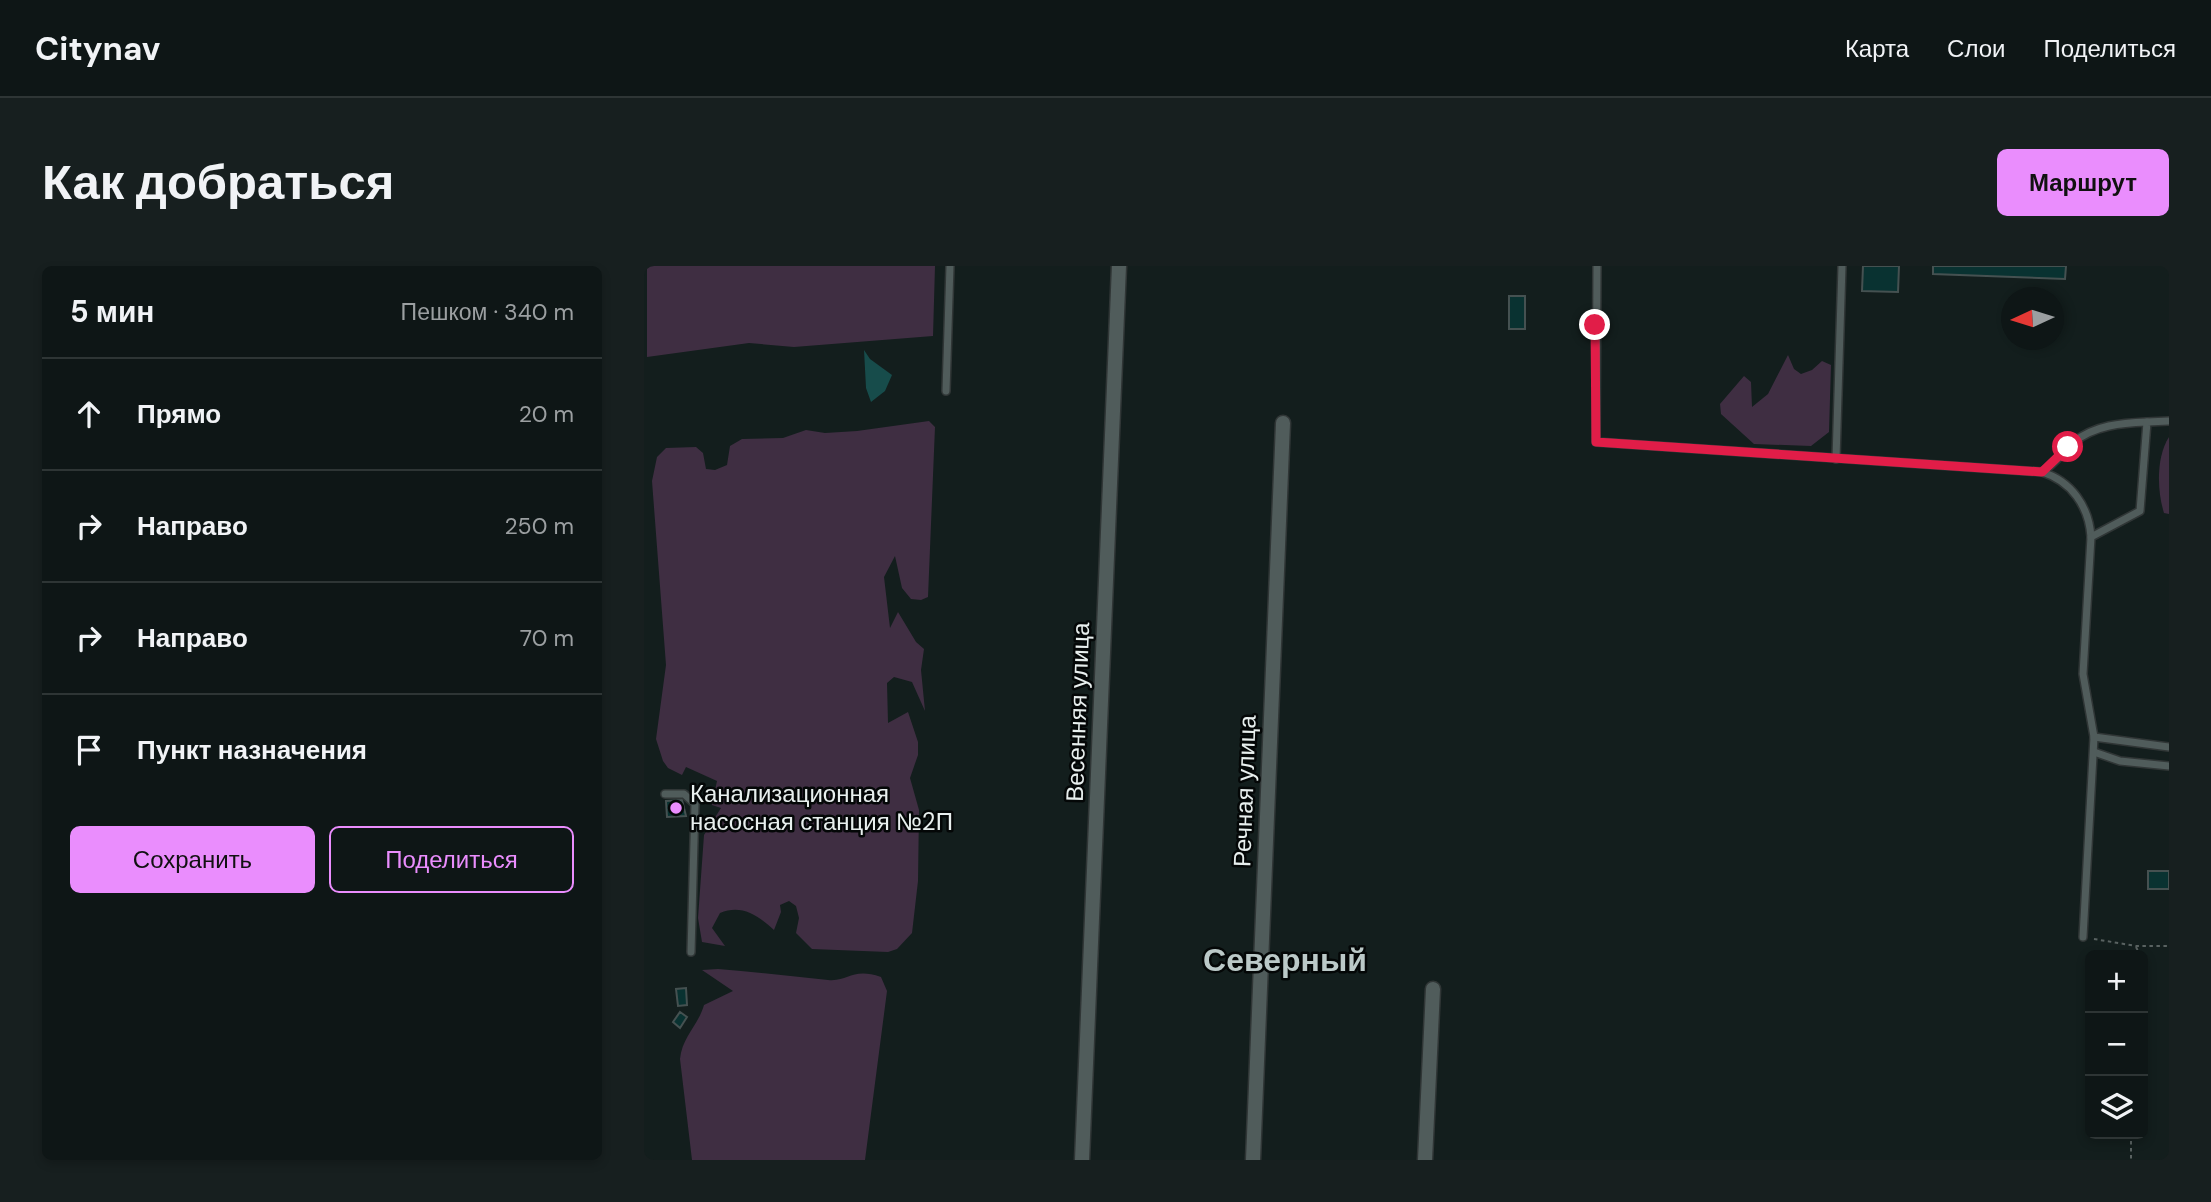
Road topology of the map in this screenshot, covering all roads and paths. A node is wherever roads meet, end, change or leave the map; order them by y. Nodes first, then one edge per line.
1 (950, 266) edge
2 (1119, 266) edge
3 (1597, 266) edge
4 (1843, 266) edge
5 (946, 391) dead end
6 (2169, 421) edge
7 (2147, 422) junction
8 (1283, 423) dead end
9 (1836, 459) junction
10 (2042, 472) junction
11 (2091, 537) junction
12 (2094, 737) junction
13 (2169, 747) edge
14 (2094, 752) junction
15 (2169, 766) edge
16 (665, 794) dead end
17 (2083, 937) joint
18 (2136, 946) junction
19 (2169, 946) edge
20 (2138, 950) edge
21 (691, 952) dead end
22 (1433, 989) dead end
23 (2131, 1139) edge
24 (1082, 1160) edge
25 (1253, 1160) edge
26 (1425, 1160) edge
27 (2131, 1160) edge

1 - 5 lane
2 - 24 street, Весенняя улица
3 - 9 lane
4 - 9 lane
6 - 7 lane
7 - 10 lane
7 - 11 lane
8 - 25 street, Речная улица
9 - 10 lane
10 - 11 lane
11 - 12 lane
12 - 13 lane
12 - 14 lane
14 - 15 lane
14 - 17 lane
16 - 21 lane
17 - 18 path
18 - 19 path
18 - 20 path
22 - 26 street
23 - 27 path

